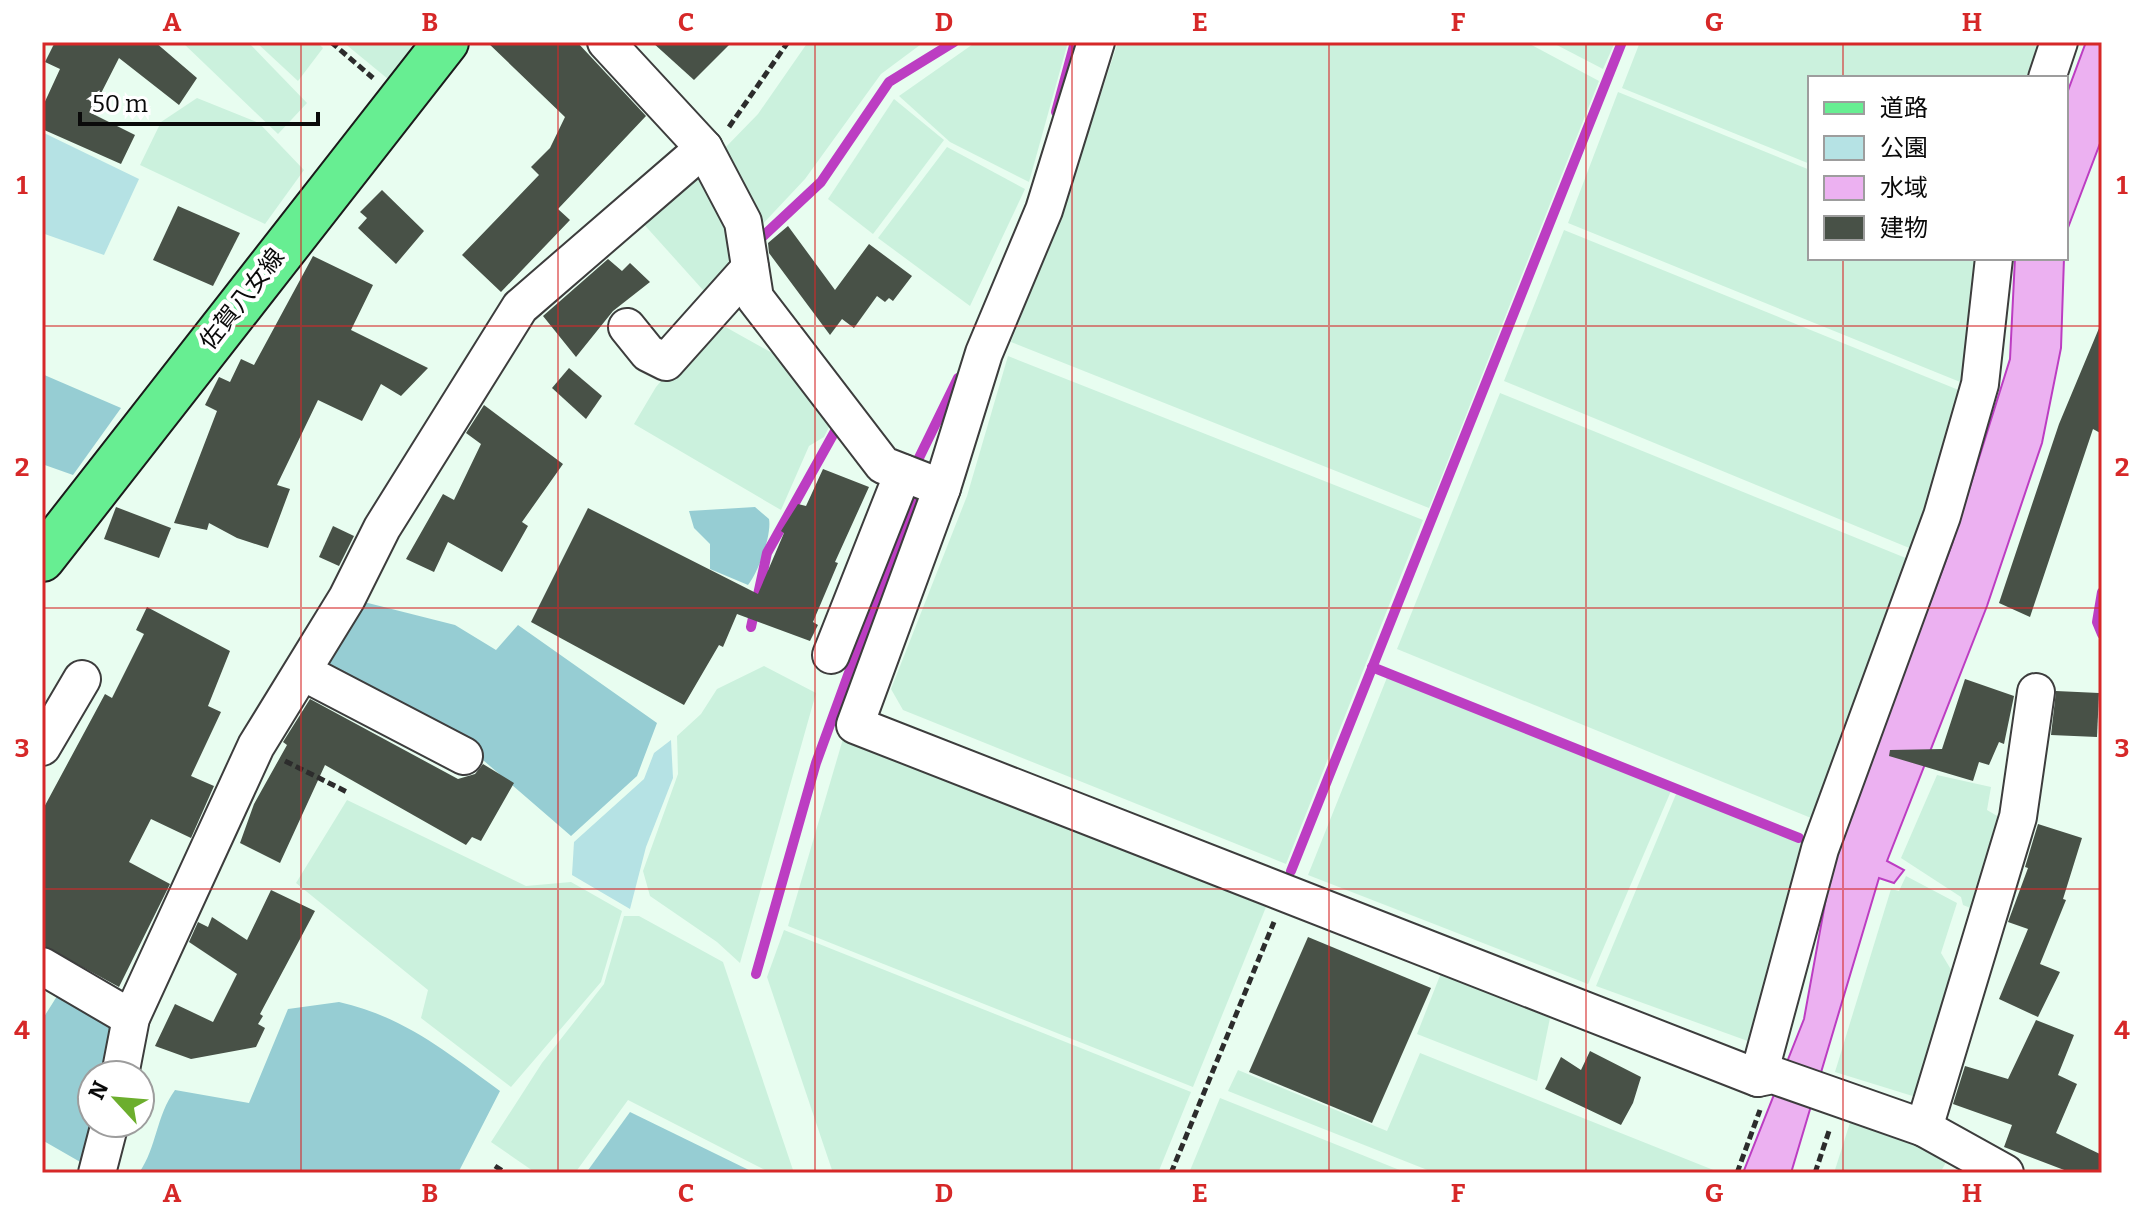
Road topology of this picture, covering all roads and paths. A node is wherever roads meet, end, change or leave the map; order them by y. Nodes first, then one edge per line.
1 (331, 42) edge
2 (446, 42) edge
3 (606, 42) edge
4 (788, 42) edge
5 (1096, 42) edge
6 (2059, 42) edge
7 (2048, 76) edge
8 (375, 79) dead end
9 (704, 148) junction
10 (1994, 260) edge
11 (750, 268) junction
12 (627, 327) dead end
13 (903, 473) junction
14 (942, 488) junction
15 (42, 559) edge
16 (831, 655) dead end
17 (303, 672) junction
18 (82, 679) dead end
19 (2036, 692) dead end
20 (256, 746) junction
21 (42, 747) edge
22 (464, 756) dead end
23 (349, 793) dead end
24 (1286, 893) junction
25 (42, 966) edge
26 (131, 1018) junction
27 (123, 1059) edge
28 (1766, 1076) junction
29 (1840, 1097) junction
30 (1924, 1128) junction
31 (106, 1139) edge
32 (495, 1166) dead end
33 (97, 1173) edge
34 (506, 1173) edge
35 (1171, 1173) edge
36 (1737, 1173) edge
37 (1815, 1173) edge
38 (2005, 1173) edge

1 - 8 path
2 - 15 main road, 佐賀八女線
3 - 9 street
4 - 9 path
5 - 14 street
6 - 7 street
9 - 11 street
9 - 17 street
10 - 28 street
11 - 12 street
11 - 13 street
13 - 14 street
13 - 16 street
14 - 24 street
17 - 20 street
17 - 22 street
18 - 21 street
19 - 30 street
20 - 23 path
20 - 26 street
24 - 28 street
24 - 35 path
25 - 26 street
26 - 27 street
28 - 29 street
28 - 36 path
29 - 30 street
29 - 37 path
30 - 38 street
31 - 33 street
32 - 34 path

